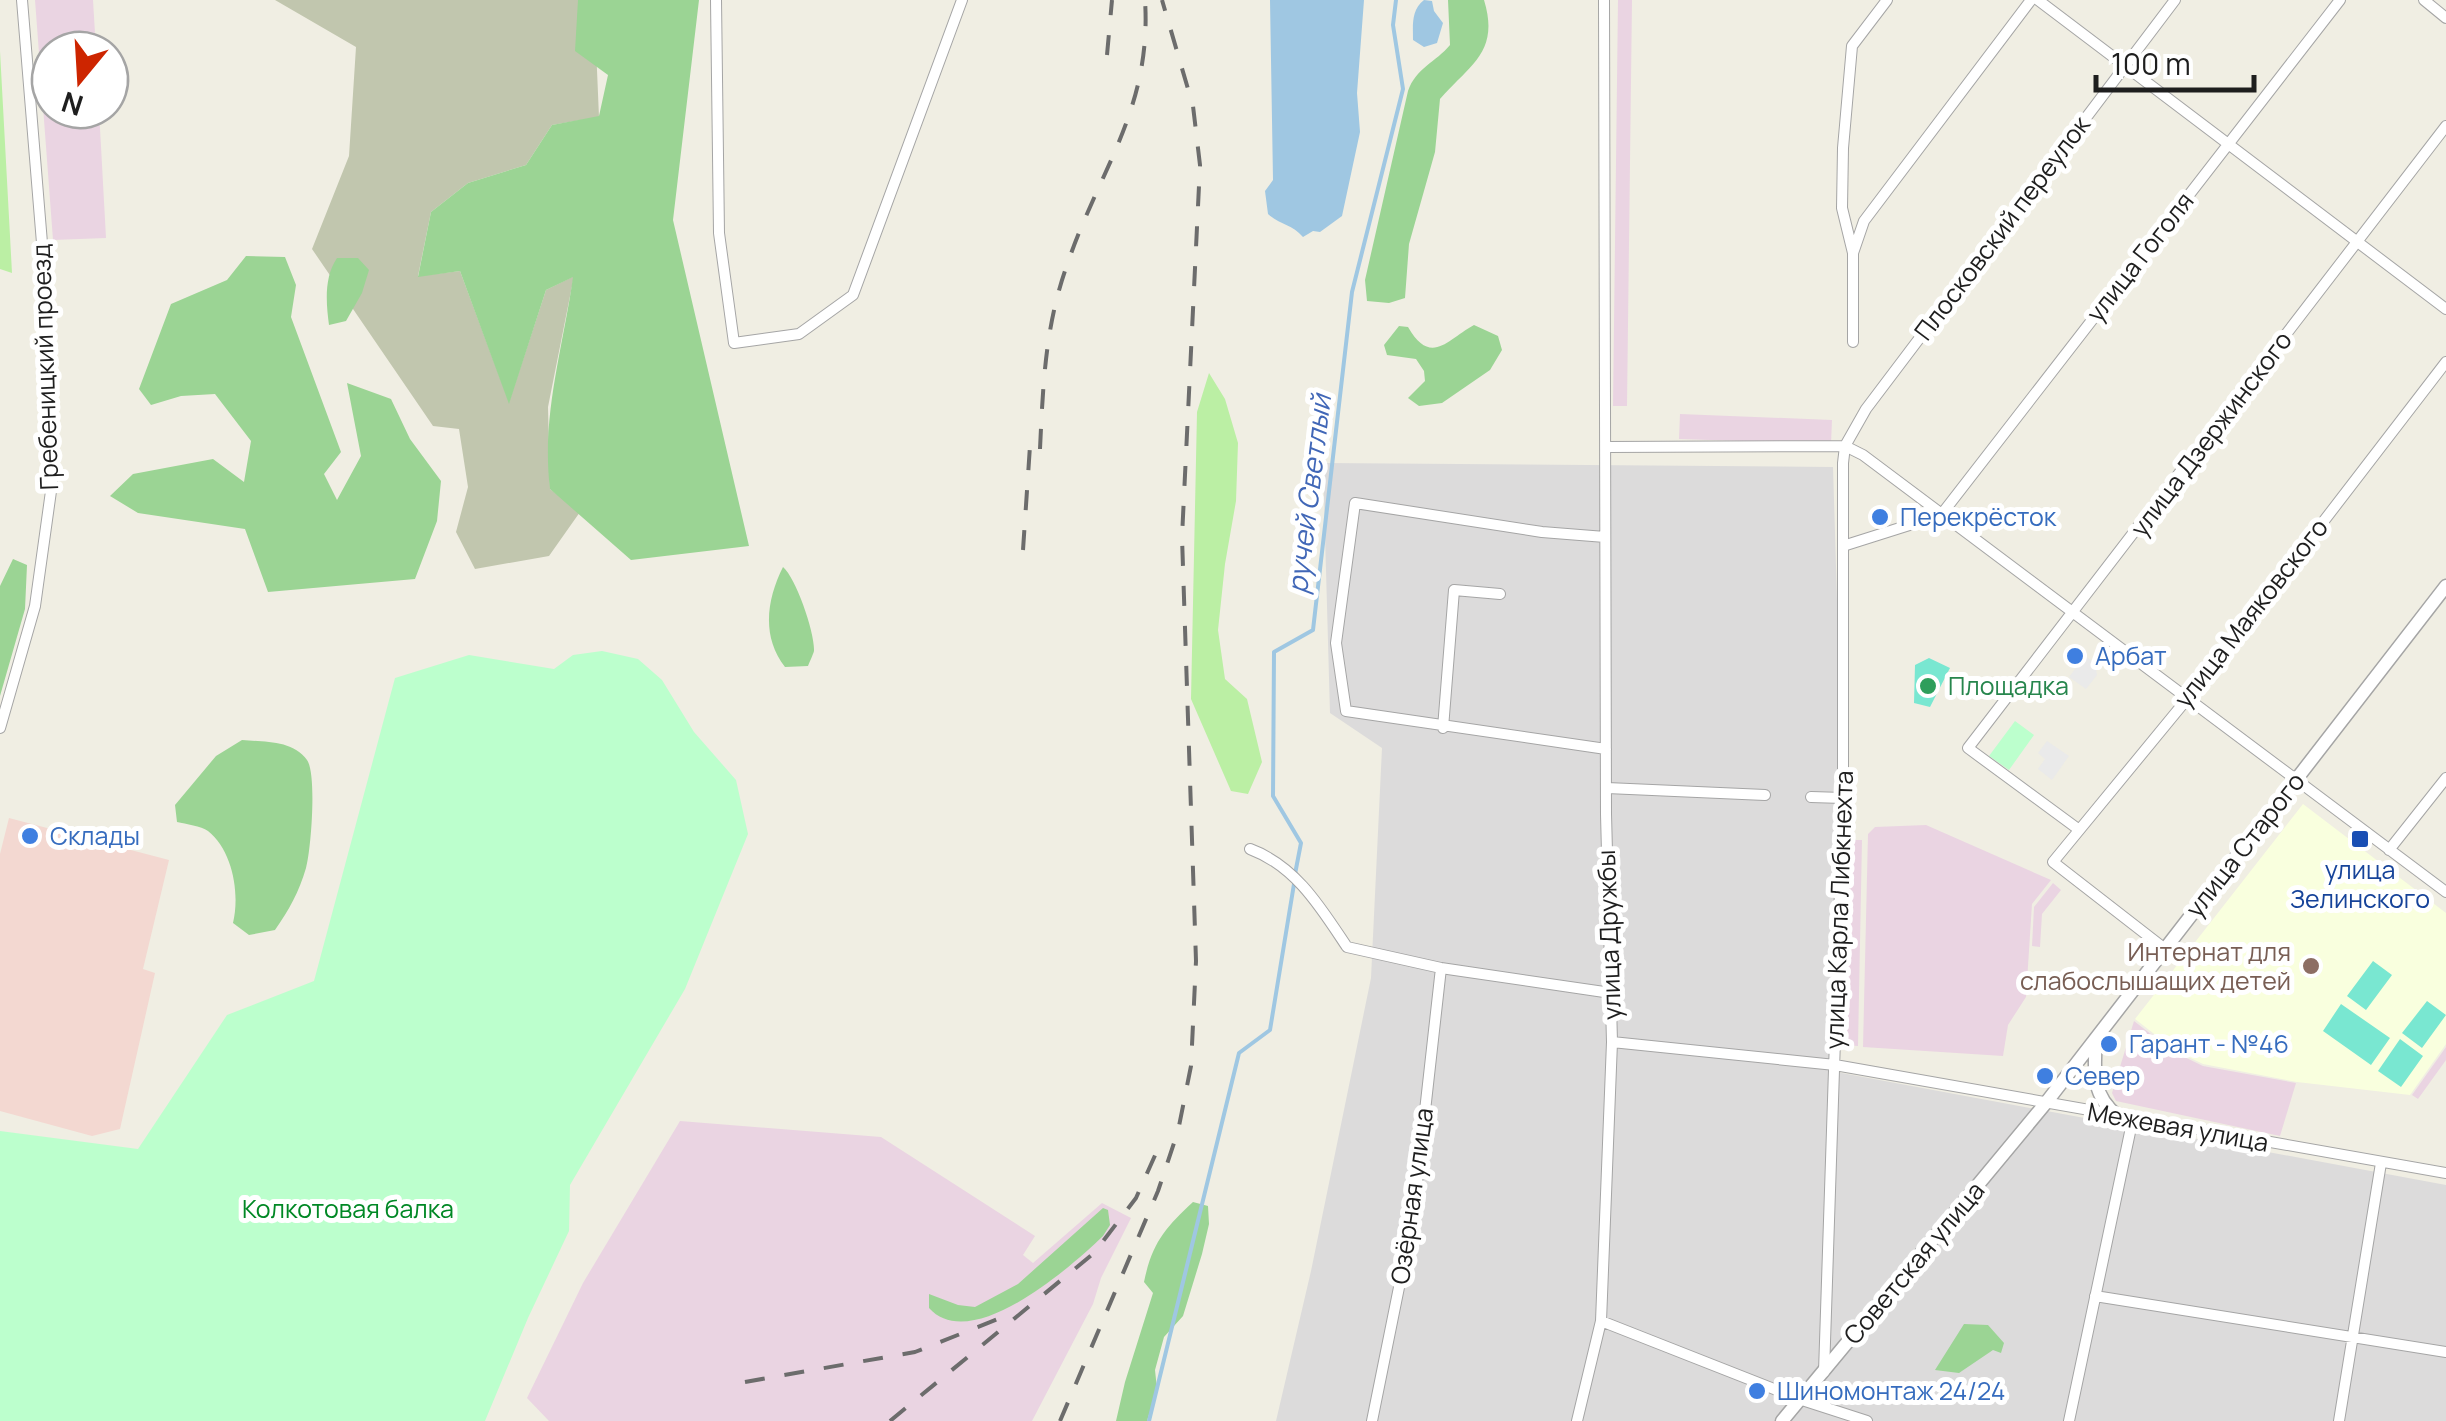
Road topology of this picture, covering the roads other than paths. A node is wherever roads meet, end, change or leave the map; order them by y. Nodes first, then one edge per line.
1 (22, 0) edge
2 (716, 0) edge
3 (962, 0) edge
4 (1604, 0) edge
5 (1887, 0) edge
6 (2034, 0) edge
7 (2175, 0) edge
8 (2340, 0) edge
9 (2424, 0) edge
10 (2446, 18) edge
11 (2125, 66) junction
12 (2446, 126) edge
13 (2228, 143) junction
14 (2358, 242) junction
15 (1853, 254) junction
16 (2446, 310) edge
17 (1853, 342) dead end
18 (2446, 362) edge
19 (1606, 446) junction
20 (1846, 446) junction
21 (1941, 515) junction
22 (1605, 538) junction
23 (1843, 546) junction
24 (1500, 594) dead end
25 (2443, 594) edge
26 (2073, 614) junction
27 (2186, 699) junction
28 (0, 728) edge
29 (1444, 728) junction
30 (1606, 749) junction
31 (2446, 778) edge
32 (2296, 780) junction
33 (1607, 788) junction
34 (1765, 795) dead end
35 (1811, 796) dead end
36 (1843, 798) junction
37 (2078, 829) junction
38 (1250, 850) dead end
39 (2390, 850) junction
40 (2446, 892) edge
41 (2165, 949) junction
42 (1441, 968) junction
43 (1611, 993) junction
44 (2096, 1038) junction
45 (1612, 1042) junction
46 (1835, 1065) junction
47 (2045, 1104) junction
48 (2118, 1116) junction
49 (2133, 1118) junction
50 (2382, 1164) junction
51 (2446, 1173) edge
52 (2096, 1296) junction
53 (1601, 1320) junction
54 (2352, 1336) junction
55 (2446, 1352) edge
56 (1824, 1373) junction
57 (1802, 1400) junction
58 (1372, 1421) edge
59 (1577, 1421) edge
60 (1782, 1421) edge
61 (1867, 1421) edge
62 (2069, 1421) edge
63 (2339, 1421) edge

1 - 28 street, Гребеницкий проезд
2 - 3 street
4 - 19 street, улица Дружбы
5 - 15 street
6 - 11 street
6 - 15 street
7 - 11 street, Плосковский переулок
8 - 13 street, улица Гоголя
9 - 10 street
11 - 13 street
11 - 20 street, Плосковский переулок
12 - 14 street, улица Дзержинского
13 - 14 street
13 - 21 street, улица Гоголя
14 - 16 street
14 - 26 street, улица Дзержинского
15 - 17 street
18 - 27 street, улица Маяковского
19 - 20 street
19 - 22 street, улица Дружбы
20 - 21 street
20 - 23 street, улица Карла Либкнехта
21 - 23 street
21 - 26 street
22 - 29 street
22 - 30 street, улица Дружбы
23 - 36 street, улица Карла Либкнехта
24 - 29 street
25 - 32 street, улица Старого
26 - 27 street
26 - 37 street, улица Дзержинского
27 - 32 street
27 - 37 street, улица Маяковского
29 - 30 street
30 - 33 street, улица Дружбы
31 - 39 street
32 - 39 street
32 - 41 street, улица Старого
33 - 34 street
33 - 43 street, улица Дружбы
35 - 36 street
36 - 46 street, улица Карла Либкнехта
37 - 41 street, улица Маяковского
38 - 42 street
39 - 40 street
41 - 44 street, улица Старого
42 - 43 street
42 - 58 street, Озёрная улица
43 - 45 street, улица Дружбы
44 - 47 street, улица Старого
44 - 48 street
45 - 46 street, Межевая улица
45 - 53 street, улица Дружбы
46 - 47 street, Межевая улица
46 - 56 street, улица Карла Либкнехта
47 - 48 street, Межевая улица
47 - 56 street, Советская улица
48 - 49 street, Межевая улица
49 - 50 street, Межевая улица
49 - 52 street
50 - 51 street, Межевая улица
50 - 54 street
52 - 54 street
52 - 62 street
53 - 57 street
53 - 59 street, улица Дружбы
54 - 55 street
54 - 63 street
56 - 57 street, Советская улица
57 - 60 street, Советская улица
57 - 61 street

